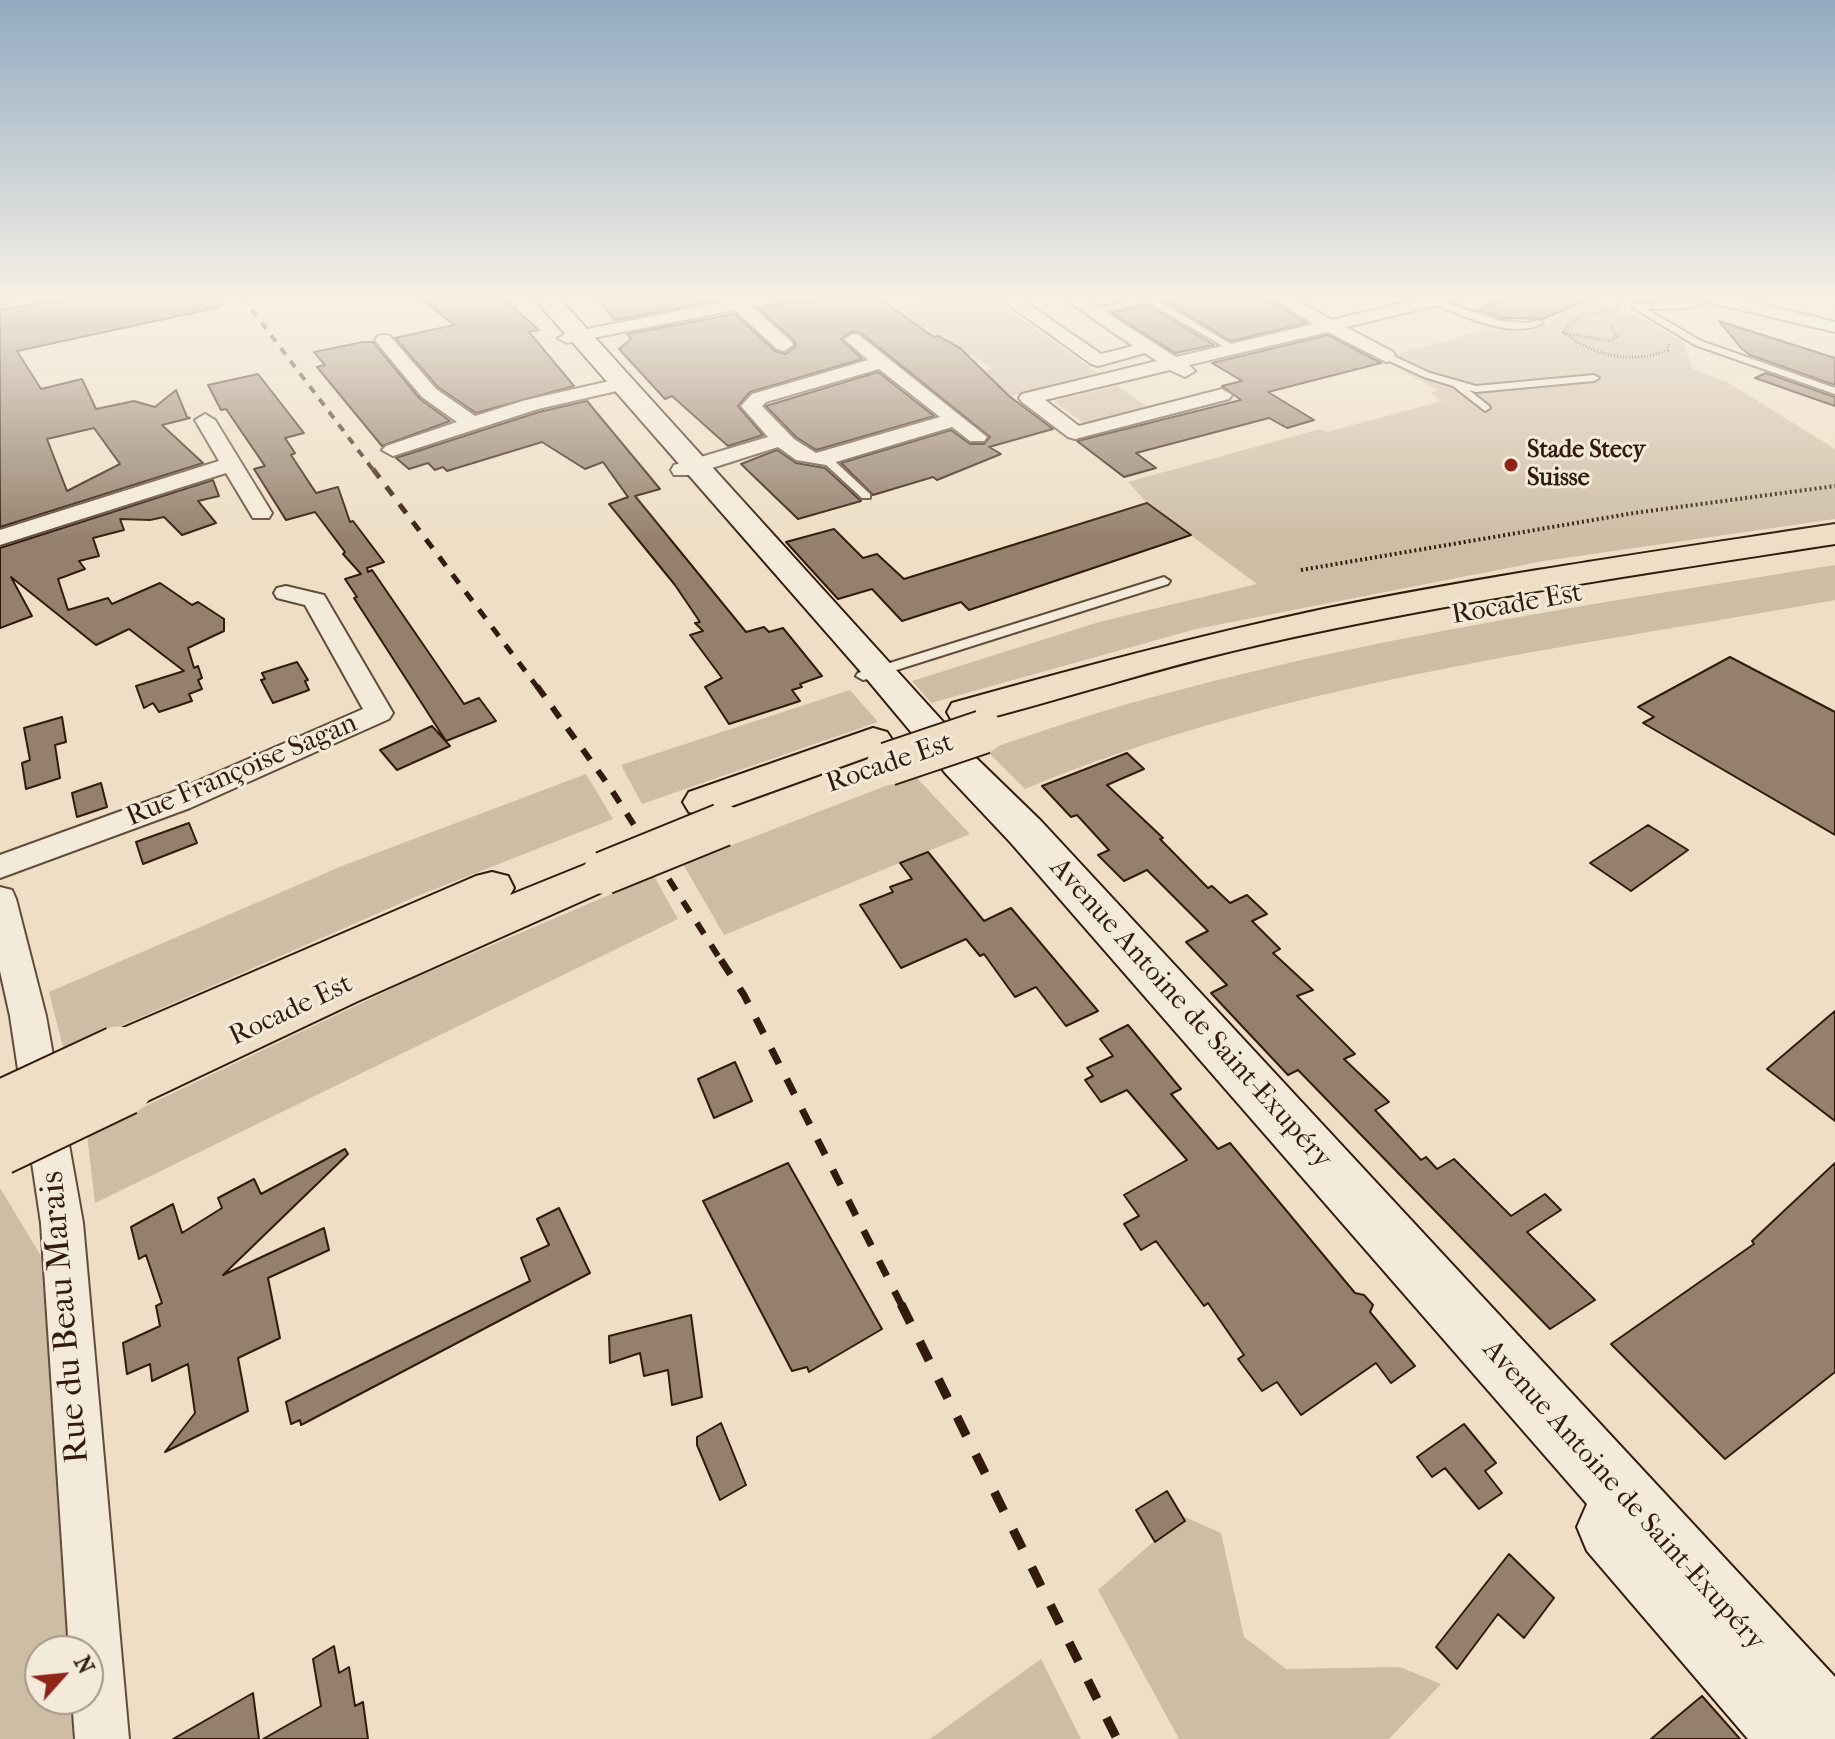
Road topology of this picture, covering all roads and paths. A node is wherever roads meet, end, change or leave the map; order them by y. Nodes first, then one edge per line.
1 (416, 378) edge
2 (609, 378) edge
3 (826, 378) edge
4 (902, 378) edge
5 (1114, 378) edge
6 (1196, 378) edge
7 (1436, 378) edge
8 (1592, 378) edge
9 (1798, 378) edge
10 (616, 386) junction
11 (1458, 386) junction
12 (1835, 391) edge
13 (1485, 408) dead end
14 (956, 419) junction
15 (205, 420) dead end
16 (473, 424) junction
17 (977, 437) dead end
18 (784, 439) junction
19 (393, 450) dead end
20 (826, 459) junction
21 (231, 464) junction
22 (690, 468) junction
23 (1835, 486) edge
24 (866, 496) dead end
25 (261, 513) dead end
26 (1835, 534) edge
27 (0, 538) edge
28 (1835, 553) edge
29 (1301, 570) dead end
30 (1164, 581) dead end
31 (286, 593) dead end
32 (871, 673) junction
33 (975, 722) junction
34 (0, 867) edge
35 (0, 899) edge
36 (122, 1070) junction
37 (0, 1108) edge
38 (0, 1148) edge
39 (1835, 1732) edge
40 (102, 1739) edge
41 (1797, 1739) edge

1 - 16 street
2 - 10 main road, Avenue Antoine de Saint-Exupéry
3 - 18 street
4 - 14 street
5 - 6 street
7 - 11 lane
8 - 11 lane
9 - 12 lane
10 - 16 street
10 - 22 main road, Avenue Antoine de Saint-Exupéry
11 - 13 lane
14 - 17 street
14 - 20 street
15 - 21 street
16 - 19 street
18 - 20 street
18 - 22 street
20 - 24 lane
21 - 25 street
21 - 27 street
22 - 32 main road, Avenue Antoine de Saint-Exupéry
23 - 29 path
26 - 33 highway, Rocade Est
28 - 33 highway, Rocade Est
30 - 32 lane
31 - 34 street, Rue Françoise Sagan
32 - 39 main road, Avenue Antoine de Saint-Exupéry
32 - 41 main road, Avenue Antoine de Saint-Exupéry
33 - 36 highway, Rocade Est, bridge
35 - 40 street, Rue du Beau Marais
36 - 37 highway, Rocade Est, bridge
36 - 38 highway, Rocade Est, bridge

